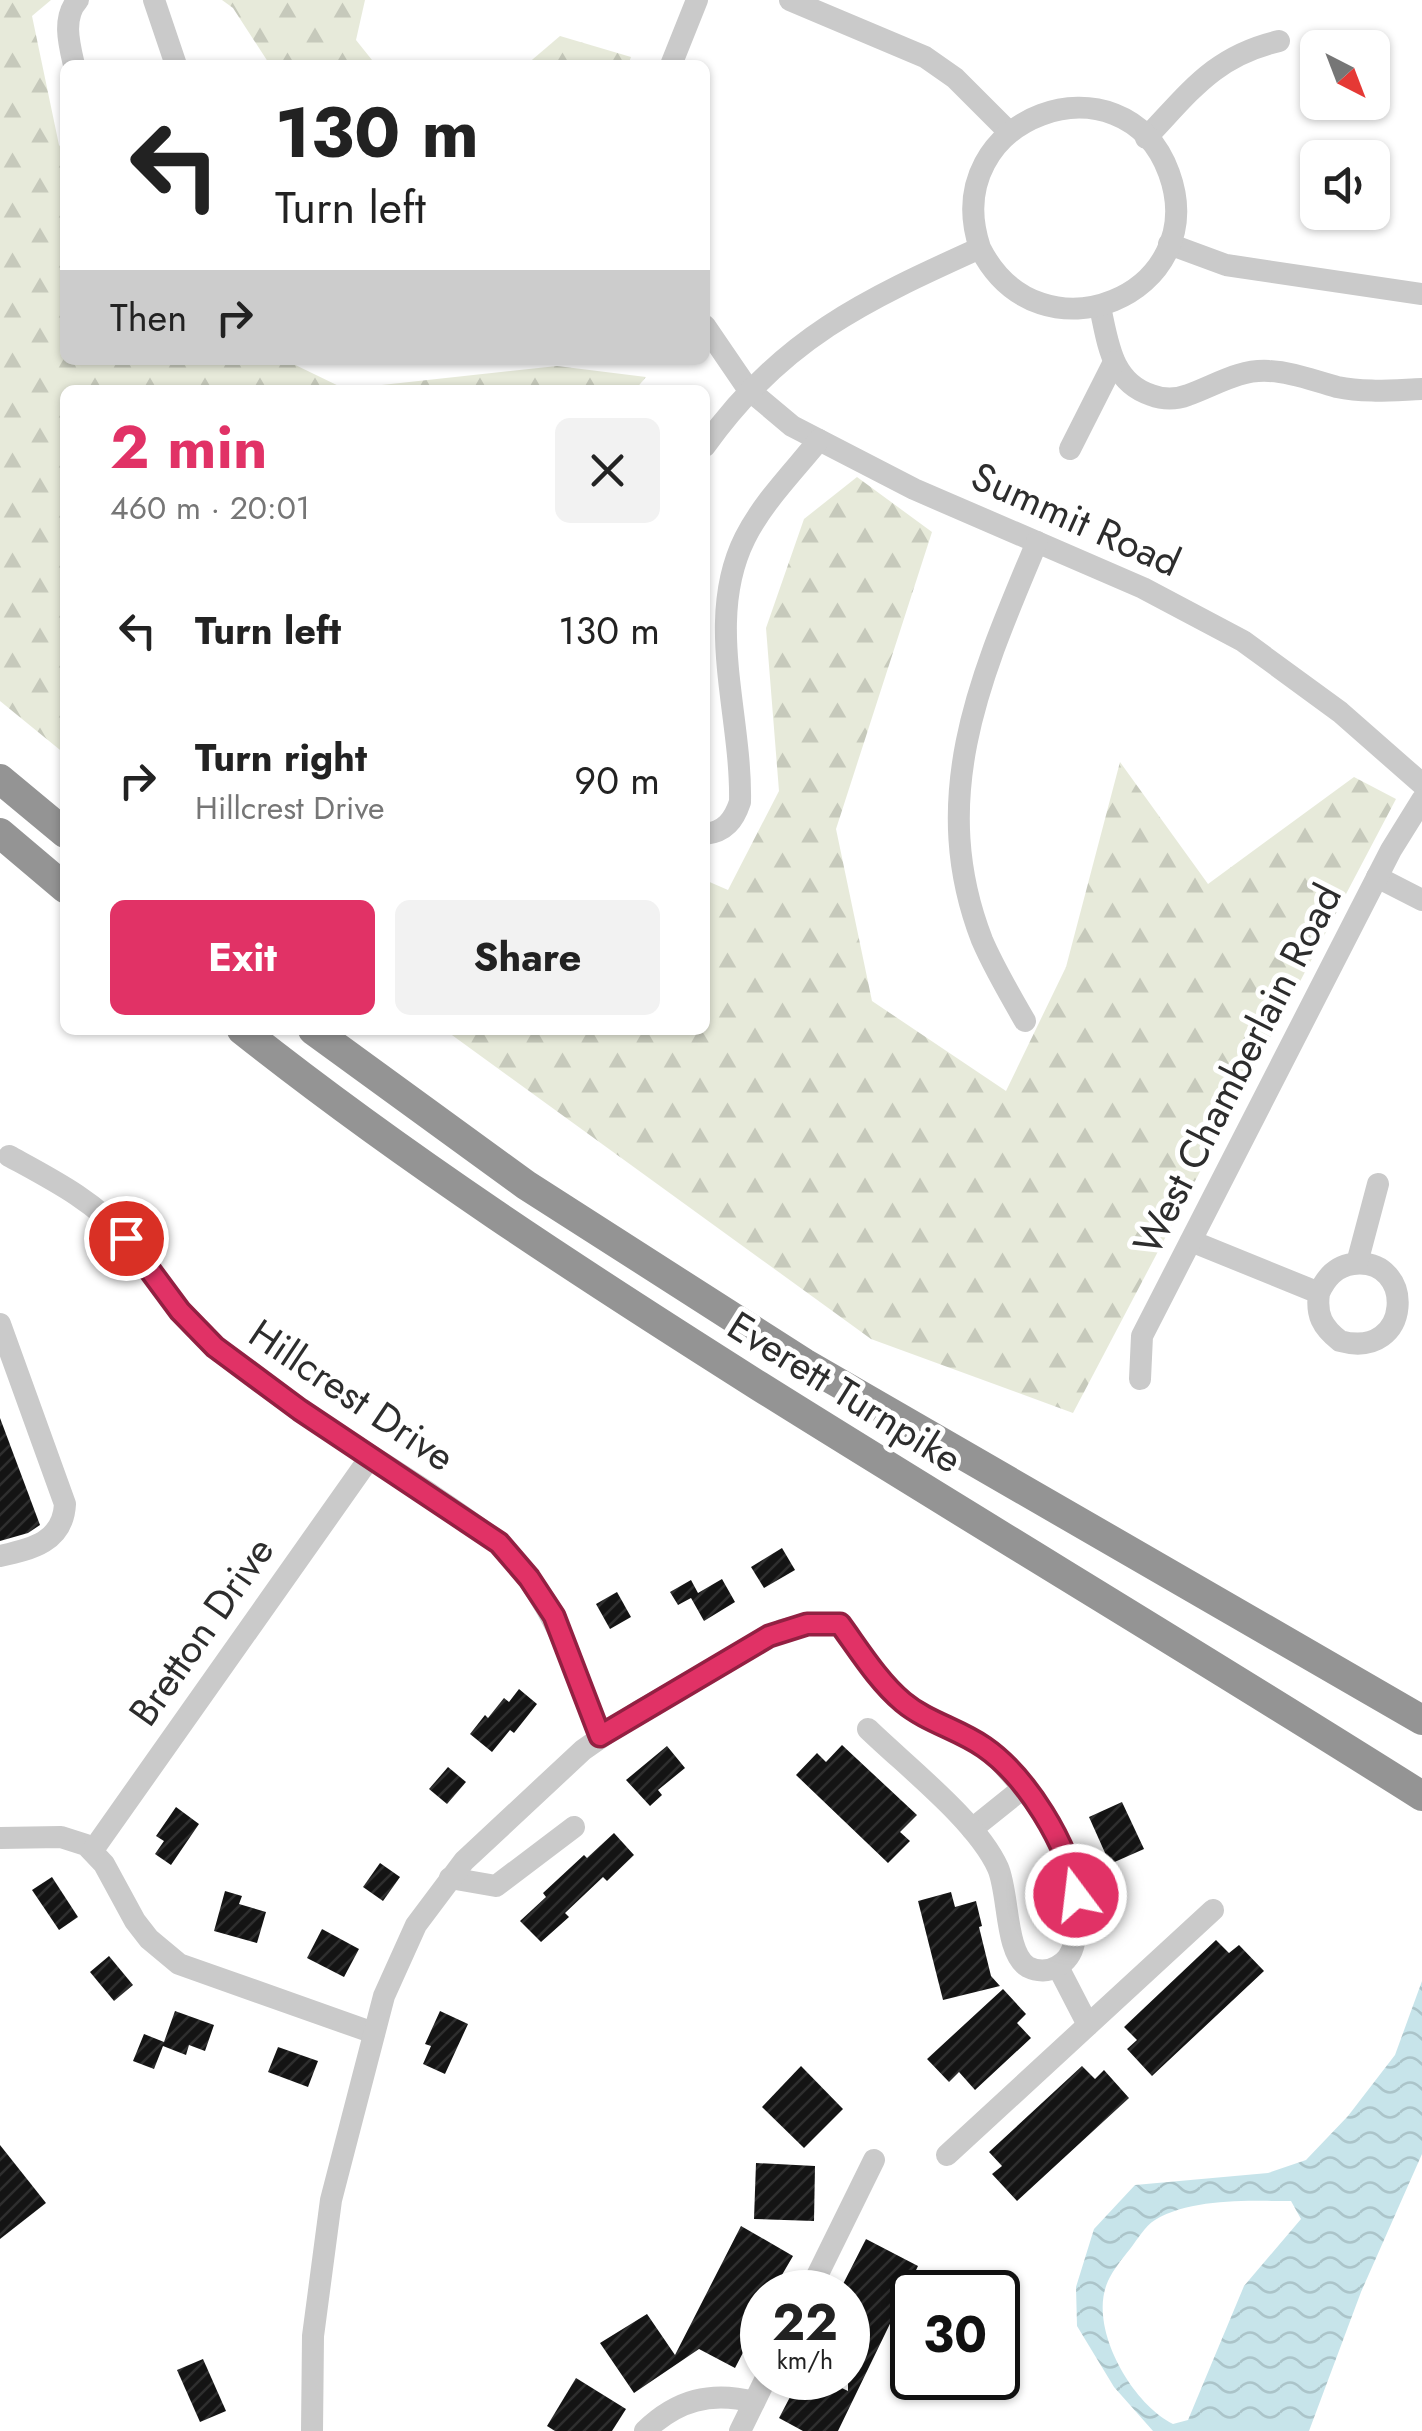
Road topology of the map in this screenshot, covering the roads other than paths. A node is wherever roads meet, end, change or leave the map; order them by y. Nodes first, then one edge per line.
1 (78, 0) edge
2 (154, 0) edge
3 (696, 0) edge
4 (790, 0) edge
5 (1279, 40) dead end
6 (73, 60) edge
7 (174, 60) edge
8 (674, 60) edge
9 (1008, 132) junction
10 (1146, 138) junction
11 (1169, 244) junction
12 (980, 248) junction
13 (1422, 294) edge
14 (1100, 306) junction
15 (710, 333) edge
16 (1114, 362) junction
17 (1422, 388) edge
18 (748, 390) junction
19 (710, 439) edge
20 (819, 440) junction
21 (1070, 448) dead end
22 (1038, 542) junction
23 (0, 779) edge
24 (1422, 784) edge
25 (1422, 800) edge
26 (60, 828) edge
27 (0, 833) edge
28 (710, 833) edge
29 (1377, 877) junction
30 (60, 884) edge
31 (1422, 900) edge
32 (1026, 1021) dead end
33 (248, 1035) edge
34 (319, 1035) edge
35 (8, 1156) dead end
36 (1378, 1184) dead end
37 (1190, 1241) junction
38 (1357, 1263) junction
39 (1319, 1292) junction
40 (0, 1324) edge
41 (1140, 1379) dead end
42 (371, 1456) junction
43 (0, 1556) edge
44 (1415, 1716) edge
45 (868, 1730) dead end
46 (600, 1736) junction
47 (1023, 1788) junction
48 (1422, 1796) edge
49 (574, 1827) dead end
50 (972, 1829) junction
51 (0, 1838) edge
52 (93, 1850) junction
53 (450, 1878) junction
54 (1213, 1910) dead end
55 (1058, 1967) junction
56 (1088, 2026) junction
57 (374, 2032) junction
58 (948, 2155) dead end
59 (874, 2160) dead end
60 (819, 2270) edge
61 (754, 2402) joint
62 (312, 2431) edge
63 (645, 2431) edge
64 (740, 2431) edge

1 - 6 street
2 - 7 street
3 - 8 street
4 - 9 street
5 - 10 street
9 - 10 street
9 - 12 street
10 - 11 street
11 - 13 street
11 - 14 street
12 - 14 street
12 - 18 street
14 - 16 street
15 - 18 street, Summit Road
16 - 17 street
16 - 21 street
18 - 19 street
18 - 20 street, Summit Road
20 - 22 street, Summit Road
20 - 28 street
22 - 24 street, Summit Road
22 - 32 street
23 - 26 highway
25 - 29 street, West Chamberlain Road
27 - 30 highway
29 - 31 street
29 - 37 street, West Chamberlain Road
33 - 48 highway, Everett Turnpike
34 - 44 highway, Everett Turnpike
35 - 42 street, Hillcrest Drive
36 - 38 street
37 - 39 street
37 - 41 street, West Chamberlain Road
38 - 39 street
38 - 39 street
40 - 43 street
42 - 46 street, Hillcrest Drive
42 - 52 street, Bretton Drive
45 - 50 street
46 - 47 street
46 - 53 street
47 - 50 street
47 - 55 street
49 - 53 street
50 - 55 street
51 - 52 street
52 - 57 street
53 - 57 street
54 - 56 street
55 - 56 street
56 - 58 street
57 - 62 street
59 - 60 street
61 - 63 street
61 - 64 street

